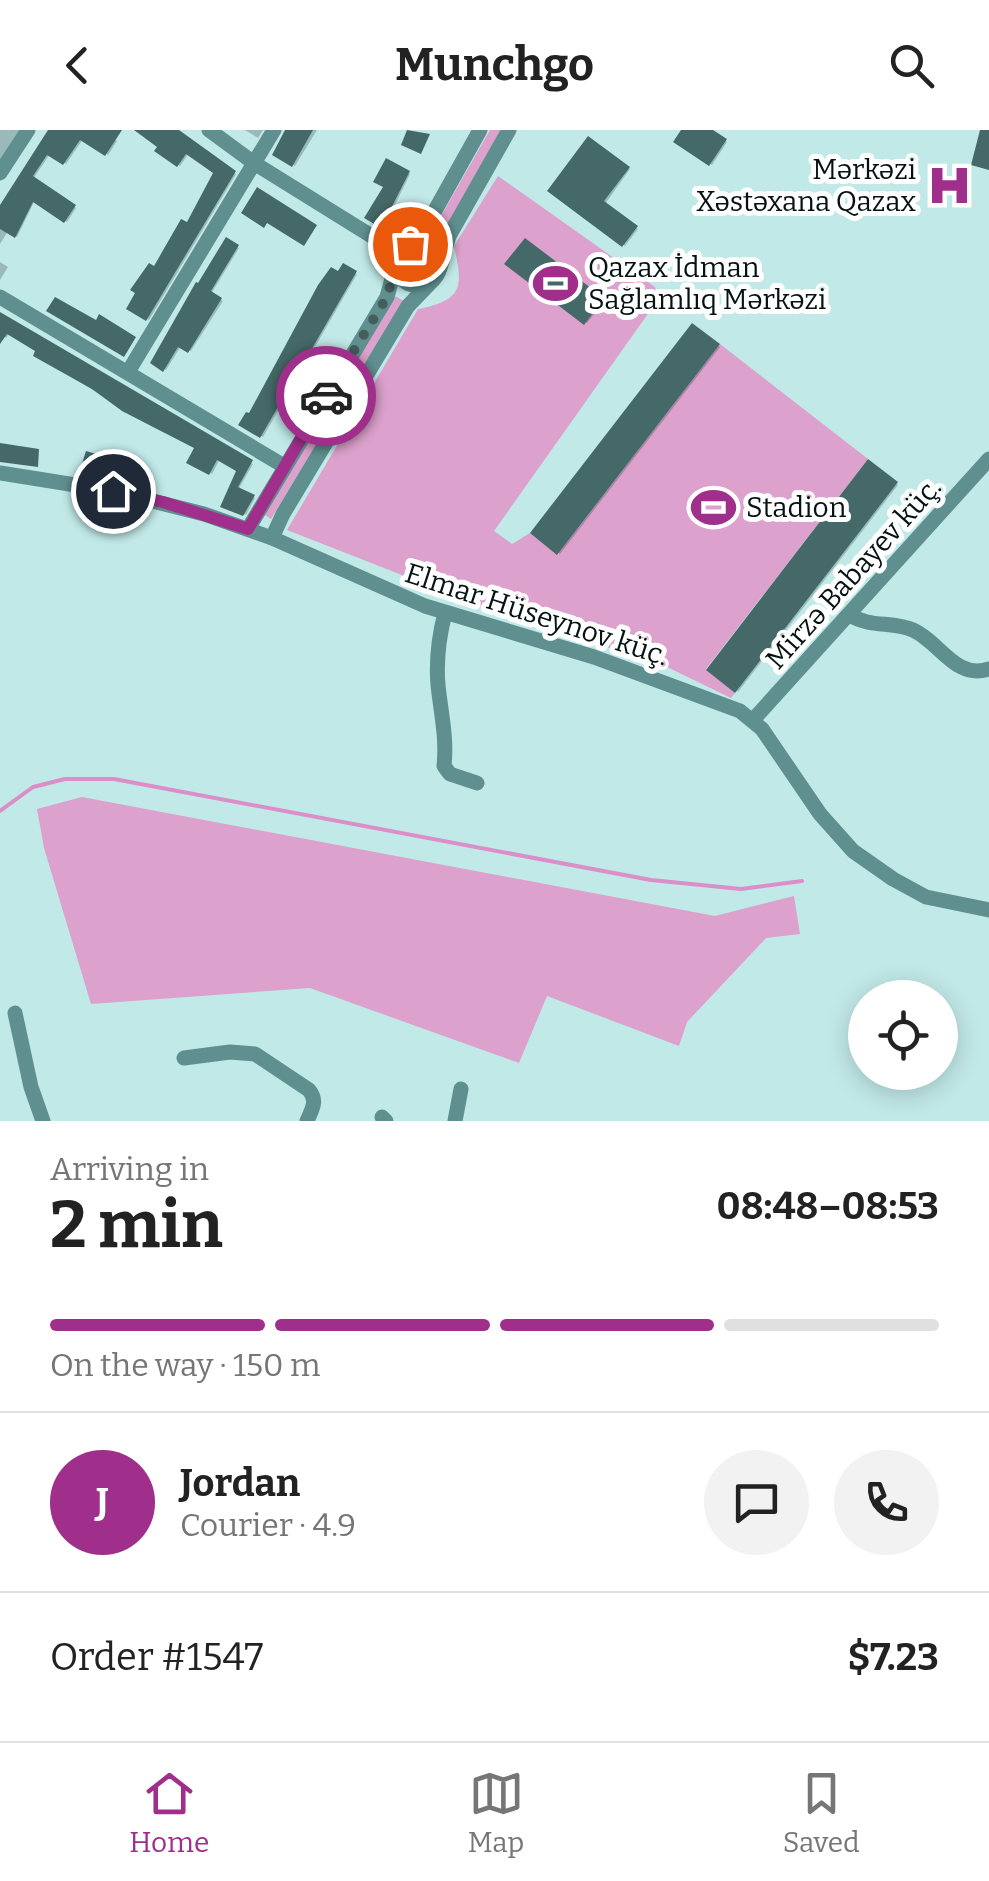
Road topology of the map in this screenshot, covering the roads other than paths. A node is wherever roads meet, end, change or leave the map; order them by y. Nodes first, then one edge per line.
1 (28, 130) edge
2 (209, 130) edge
3 (274, 130) edge
4 (480, 130) edge
5 (510, 130) edge
6 (254, 163) junction
7 (0, 173) edge
8 (400, 254) junction
9 (436, 274) junction
10 (0, 297) edge
11 (128, 372) junction
12 (989, 460) edge
13 (284, 466) junction
14 (0, 473) edge
15 (248, 529) junction
16 (272, 538) junction
17 (444, 612) junction
18 (850, 615) junction
19 (989, 669) edge
20 (754, 720) junction
21 (477, 783) dead end
22 (989, 910) edge
23 (15, 1014) dead end
24 (184, 1058) dead end
25 (461, 1089) dead end
26 (43, 1121) edge
27 (307, 1121) edge
28 (455, 1121) edge

1 - 7 street
2 - 6 street
3 - 6 street
4 - 8 street
5 - 9 street
6 - 8 street
6 - 11 street
8 - 9 street
8 - 9 street
8 - 13 street
9 - 16 street
10 - 11 street
11 - 13 street
12 - 18 street, Mirzə Babayev küç.
13 - 15 street
14 - 15 street, Elmar Hüseynov küç.
15 - 16 street, Elmar Hüseynov küç.
16 - 17 street, Elmar Hüseynov küç.
17 - 20 street, Elmar Hüseynov küç.
17 - 21 street
18 - 19 street
18 - 20 street, Mirzə Babayev küç.
20 - 22 street, Elmar Hüseynov küç.
23 - 26 street
24 - 27 street
25 - 28 street

